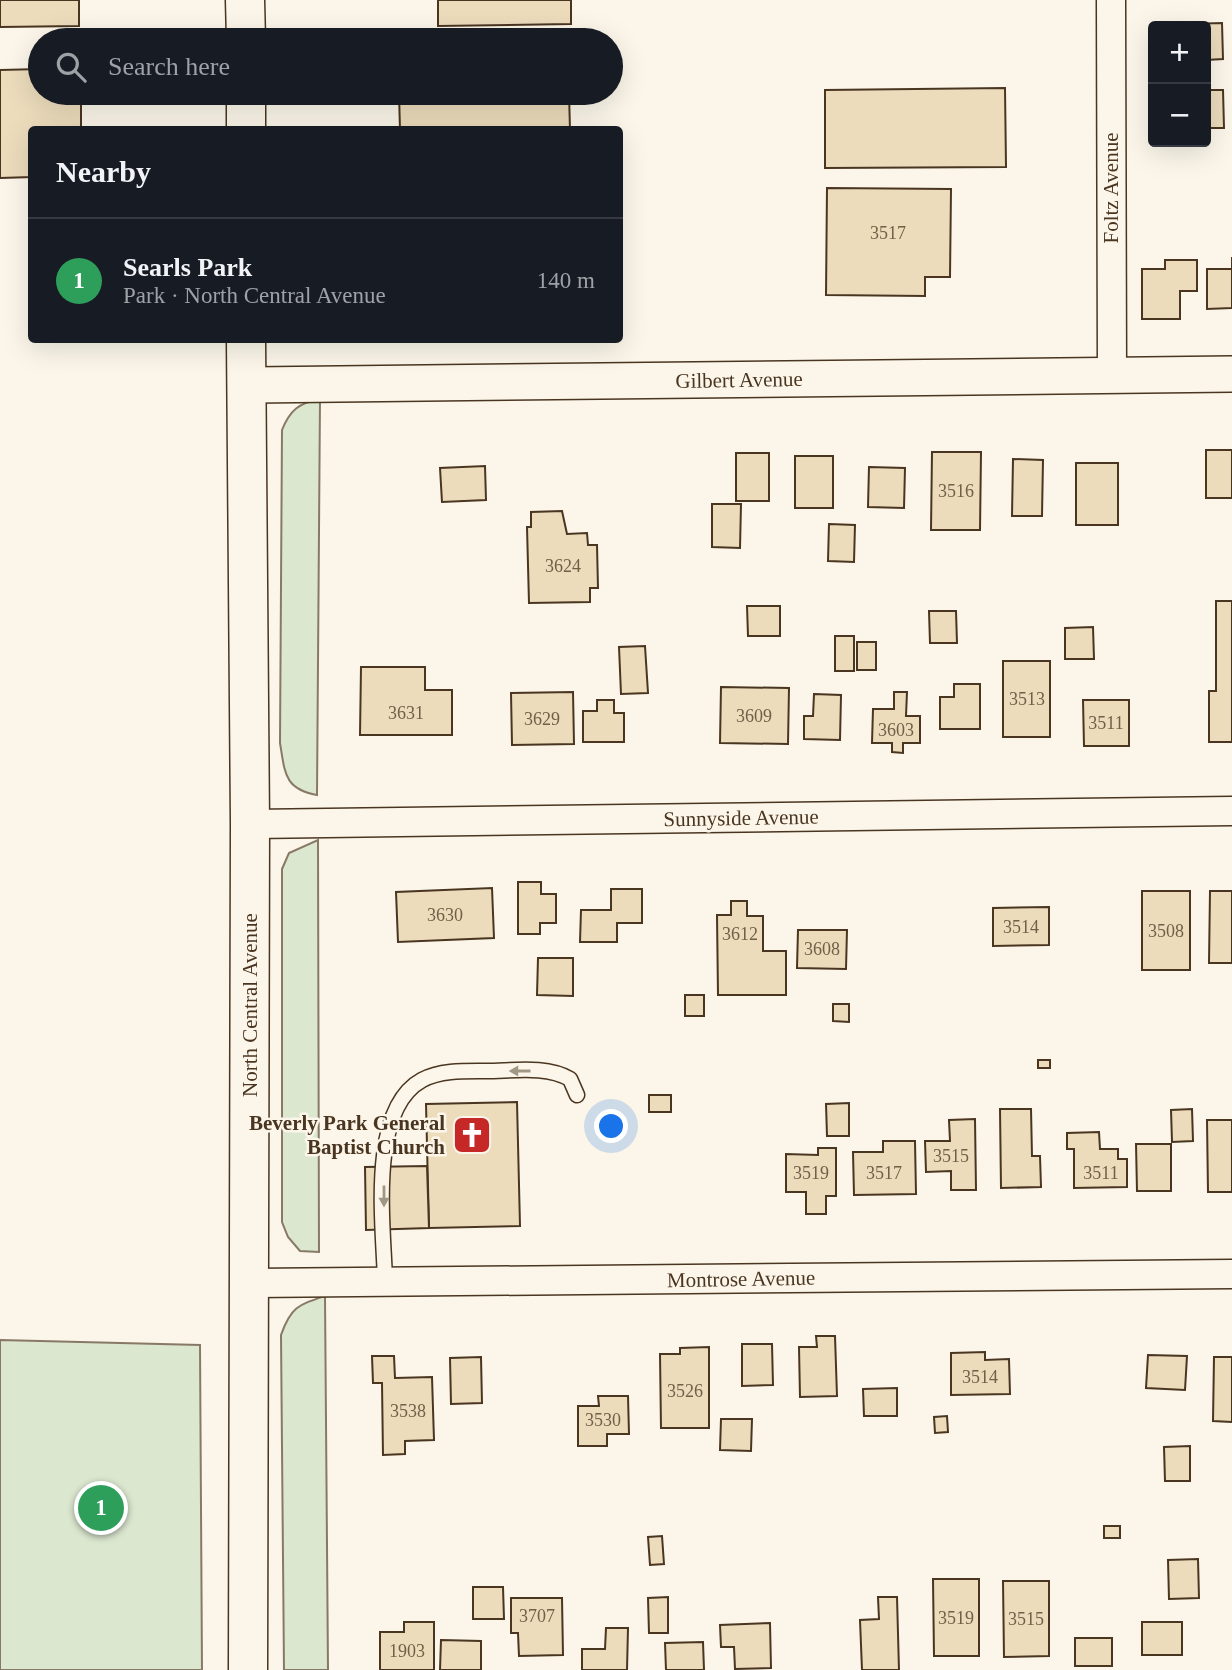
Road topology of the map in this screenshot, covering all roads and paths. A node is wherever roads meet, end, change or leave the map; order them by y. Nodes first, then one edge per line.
1 (246, 0) edge
2 (1111, 0) edge
3 (246, 28) edge
4 (246, 105) edge
5 (246, 126) edge
6 (246, 343) edge
7 (1232, 374) edge
8 (1112, 376) junction
9 (246, 385) junction
10 (1232, 811) edge
11 (250, 824) junction
12 (577, 1095) dead end
13 (1232, 1274) edge
14 (385, 1282) junction
15 (250, 1283) junction
16 (248, 1670) edge

1 - 3 main road
2 - 8 street, Foltz Avenue
4 - 5 main road
6 - 9 main road, North Central Avenue
7 - 8 street, Gilbert Avenue
8 - 9 street, Gilbert Avenue
9 - 11 main road, North Central Avenue
10 - 11 street, Sunnyside Avenue
11 - 15 main road, North Central Avenue
12 -> 14 lane
13 - 14 street, Montrose Avenue
14 - 15 street, Montrose Avenue
15 - 16 main road, North Central Avenue

